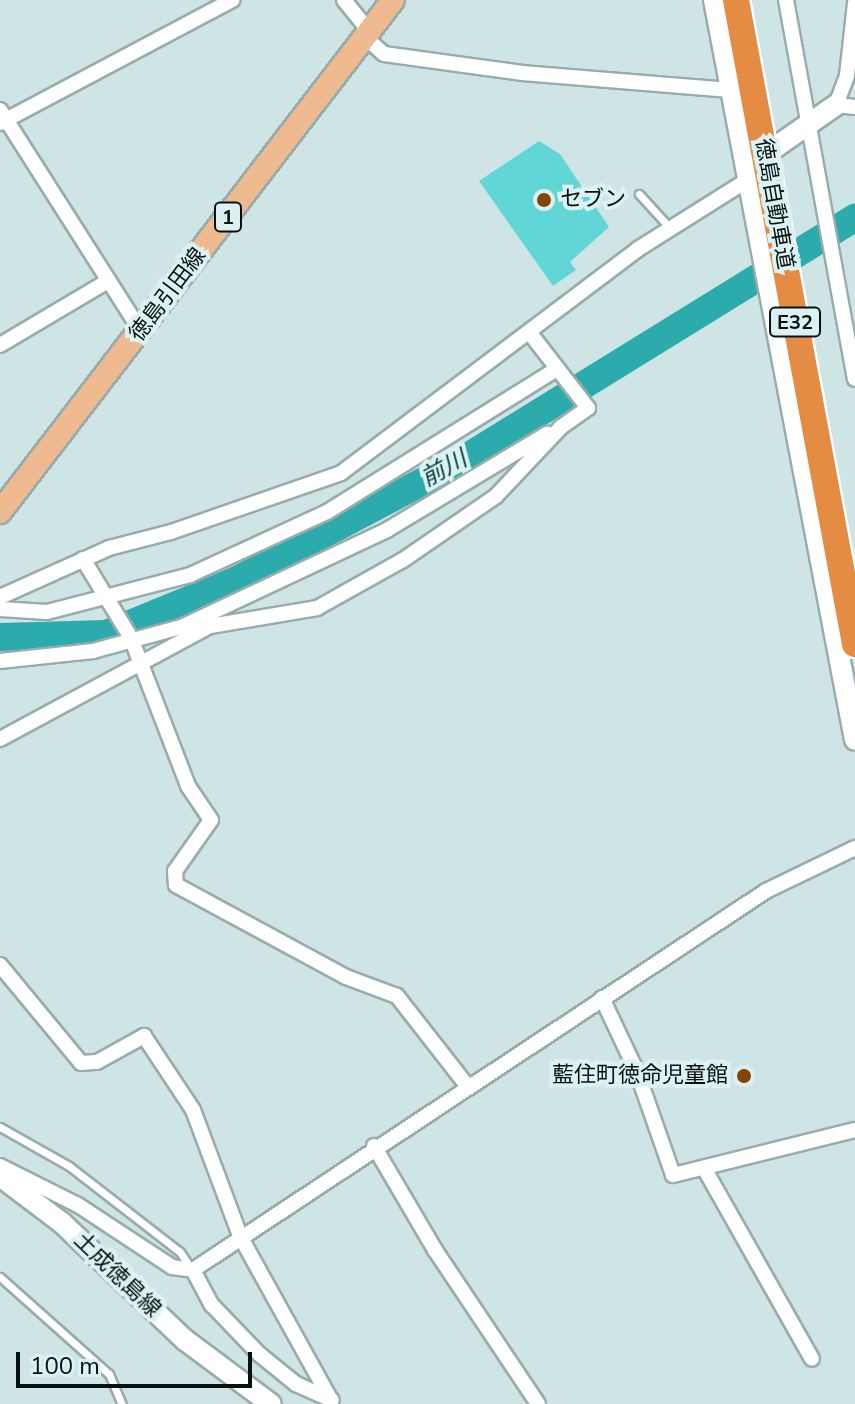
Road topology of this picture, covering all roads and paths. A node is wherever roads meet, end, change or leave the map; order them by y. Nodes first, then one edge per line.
1 (232, 0) edge
2 (344, 0) edge
3 (393, 0) edge
4 (714, 0) edge
5 (736, 0) edge
6 (786, 0) edge
7 (855, 3) edge
8 (367, 34) junction
9 (732, 90) junction
10 (845, 106) edge
11 (2, 117) edge
12 (810, 124) junction
13 (748, 173) junction
14 (639, 194) dead end
15 (670, 229) junction
16 (108, 281) junction
17 (141, 331) junction
18 (529, 332) junction
19 (0, 345) edge
20 (559, 371) junction
21 (855, 379) edge
22 (561, 427) junction
23 (0, 512) edge
24 (83, 559) junction
25 (0, 597) edge
26 (111, 600) junction
27 (0, 609) edge
28 (132, 640) junction
29 (855, 644) edge
30 (0, 661) edge
31 (144, 664) junction
32 (0, 739) edge
33 (855, 740) edge
34 (855, 848) edge
35 (0, 965) edge
36 (602, 998) junction
37 (468, 1087) junction
38 (0, 1127) edge
39 (855, 1130) edge
40 (374, 1146) junction
41 (0, 1166) edge
42 (704, 1168) junction
43 (0, 1176) edge
44 (240, 1236) junction
45 (193, 1270) junction
46 (0, 1277) edge
47 (812, 1359) dead end
48 (329, 1403) edge
49 (122, 1404) edge
50 (271, 1404) edge
51 (538, 1404) edge

1 - 11 street
2 - 8 street
3 - 8 main road, 徳島引田線 / 1
4 - 9 street
5 - 29 highway, 徳島自動車道 / E32, bridge
6 - 12 street
7 - 10 street
8 - 9 street
8 - 17 main road, 徳島引田線 / 1
9 - 13 street
10 - 12 street
11 - 16 street
12 - 13 street
12 - 21 street
13 - 15 street
13 - 33 street
14 - 15 lane
15 - 18 street
16 - 17 street
16 - 19 street
17 - 23 main road, 徳島引田線 / 1
18 - 20 street
18 - 24 street
20 - 22 street
20 - 26 street
22 - 28 street
22 - 31 street
24 - 25 street
24 - 26 street
26 - 27 street
26 - 28 street
28 - 30 street
28 - 31 street
31 - 32 street
31 - 37 street
34 - 36 street
35 - 44 street
36 - 37 street
36 - 42 street
37 - 40 street
38 - 45 lane
39 - 42 street
40 - 44 street
40 - 51 street
41 - 45 street
42 - 47 street
43 - 50 street, 土成徳島線
44 - 45 street
44 - 48 street
45 - 48 street
46 - 49 lane

